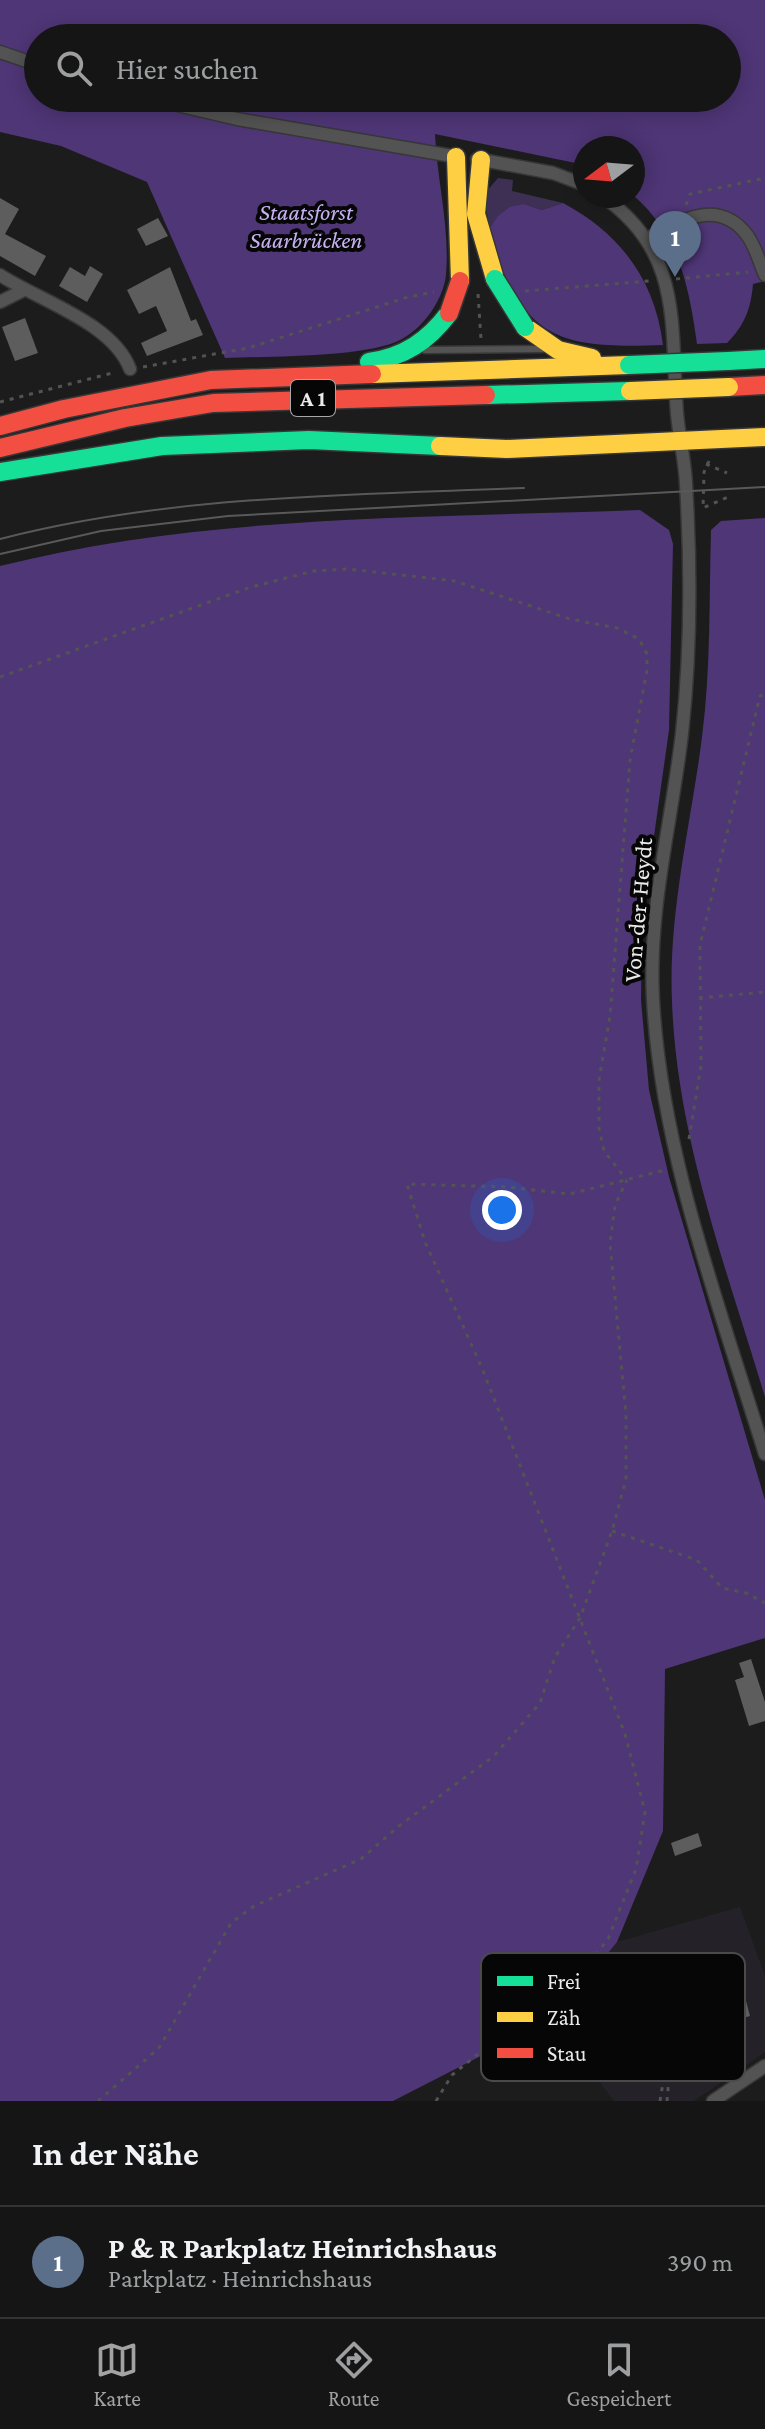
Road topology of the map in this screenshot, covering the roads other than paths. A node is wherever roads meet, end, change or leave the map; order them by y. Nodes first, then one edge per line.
1 (0, 52) edge
2 (24, 60) edge
3 (207, 112) edge
4 (456, 157) junction
5 (481, 160) junction
6 (573, 180) edge
7 (616, 208) edge
8 (646, 239) junction
9 (764, 272) edge
10 (0, 275) edge
11 (24, 290) junction
12 (0, 302) edge
13 (558, 350) junction
14 (408, 351) junction
15 (765, 359) edge
16 (629, 365) junction
17 (130, 369) road end
18 (285, 376) junction
19 (765, 385) edge
20 (0, 426) edge
21 (765, 437) edge
22 (680, 444) junction
23 (0, 448) edge
24 (0, 472) edge
25 (765, 1454) edge
26 (765, 2066) edge
27 (745, 2079) edge
28 (743, 2081) edge
29 (713, 2101) edge

1 - 2 street
3 - 4 street
4 - 5 street
4 - 14 highway, bridge
5 - 6 street
5 - 13 highway, bridge
7 - 8 street, Von-der-Heydt
8 - 9 street
8 - 22 street, Von-der-Heydt
10 - 11 street
11 - 12 street
11 - 17 street
13 - 14 lane
13 - 16 highway
14 - 18 highway
15 - 16 highway, A 1, bridge
16 - 18 highway, A 1
18 - 20 highway, A 1
19 - 23 highway, A 1, bridge
21 - 22 highway
22 - 24 highway
22 - 25 street, Von-der-Heydt
26 - 27 street
28 - 29 street

